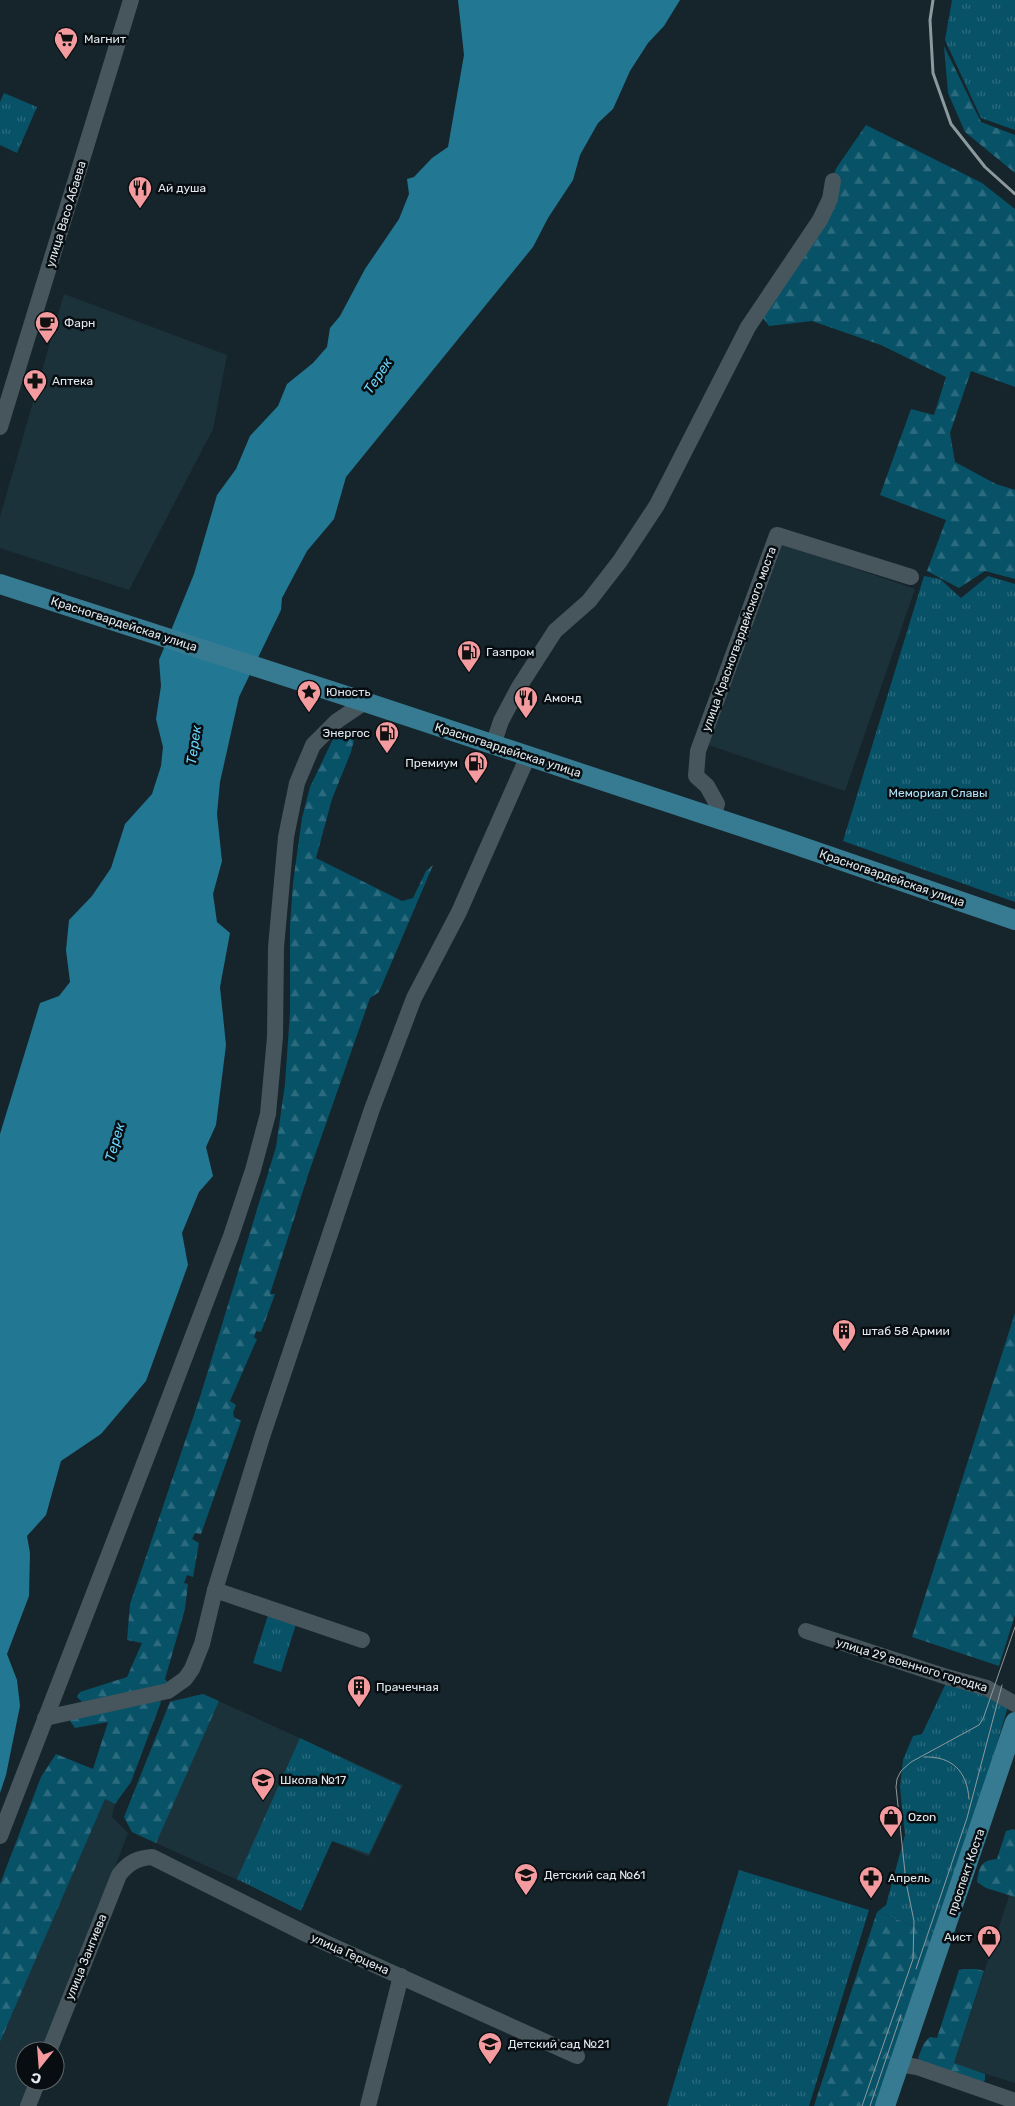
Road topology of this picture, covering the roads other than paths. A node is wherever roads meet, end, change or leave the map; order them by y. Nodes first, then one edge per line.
1 (131, 0) edge
2 (833, 181) dead end
3 (0, 427) edge
4 (911, 577) dead end
5 (0, 584) edge
6 (365, 702) junction
7 (493, 745) junction
8 (528, 756) junction
9 (713, 817) junction
10 (1015, 920) edge
11 (215, 1590) junction
12 (806, 1632) dead end
13 (362, 1640) dead end
14 (1015, 1704) edge
15 (45, 1718) junction
16 (1015, 1722) edge
17 (0, 1836) edge
18 (126, 1866) joint
19 (401, 1976) junction
20 (53, 2041) edge
21 (577, 2056) dead end
22 (900, 2064) junction
23 (34, 2091) edge
24 (1015, 2101) edge
25 (28, 2106) edge
26 (368, 2106) edge
27 (886, 2106) edge

1 - 3 street, улица Васо Абаева
2 - 7 street
4 - 9 street, улица Красногвардейского моста
5 - 6 main road, Красногвардейская улица
6 - 7 main road, Красногвардейская улица
6 - 15 street
7 - 8 main road, Красногвардейская улица
8 - 9 main road, Красногвардейская улица
8 - 11 street
9 - 10 main road, Красногвардейская улица
11 - 13 street
11 - 15 street
12 - 14 street, улица 29 военного городка
15 - 17 street
16 - 22 main road, проспект Коста
18 - 19 street, улица Герцена
18 - 20 street, улица Зангиева
19 - 21 street, улица Герцена
19 - 26 street
22 - 24 street
22 - 27 main road, проспект Коста
23 - 25 street

